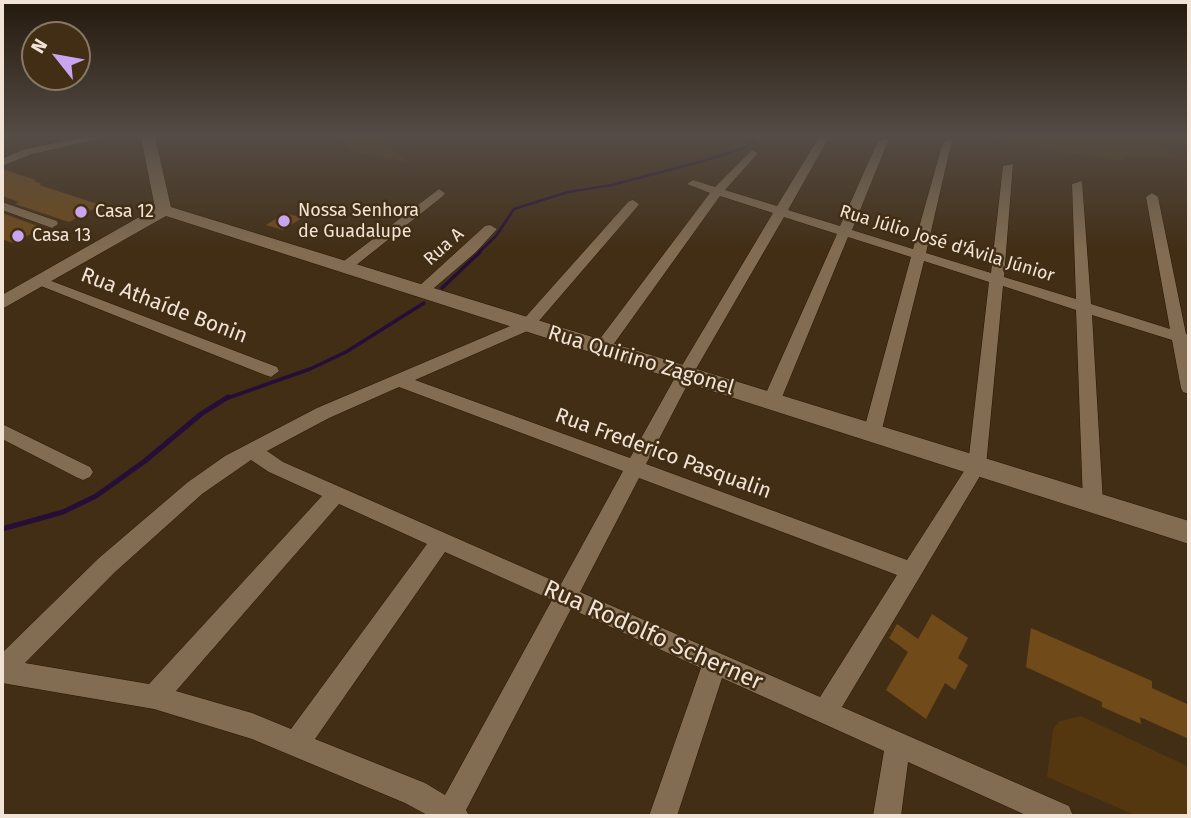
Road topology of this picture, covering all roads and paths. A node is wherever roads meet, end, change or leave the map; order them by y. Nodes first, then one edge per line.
1 (156, 175) edge
2 (732, 175) edge
3 (802, 175) edge
4 (868, 175) edge
5 (939, 175) edge
6 (1008, 175) edge
7 (693, 184) dead end
8 (1078, 184) dead end
9 (717, 192) junction
10 (439, 193) dead end
11 (1152, 197) dead end
12 (633, 204) dead end
13 (2, 206) edge
14 (164, 211) junction
15 (780, 212) junction
16 (52, 223) dead end
17 (490, 229) dead end
18 (844, 232) junction
19 (918, 255) junction
20 (345, 267) junction
21 (997, 279) junction
22 (41, 281) junction
23 (422, 292) junction
24 (2, 303) edge
25 (1084, 307) junction
26 (527, 325) junction
27 (1184, 338) edge
28 (601, 348) junction
29 (271, 371) dead end
30 (685, 374) junction
31 (398, 380) junction
32 (1189, 388) edge
33 (771, 402) junction
34 (2, 430) edge
35 (872, 433) junction
36 (251, 450) junction
37 (977, 467) junction
38 (635, 468) junction
39 (83, 472) dead end
40 (336, 494) junction
41 (1093, 503) junction
42 (1189, 533) edge
43 (441, 541) junction
44 (912, 571) junction
45 (566, 597) junction
46 (715, 663) junction
47 (2, 670) edge
48 (154, 697) junction
49 (825, 712) junction
50 (297, 743) junction
51 (898, 744) junction
52 (452, 814) edge
53 (663, 816) edge
54 (887, 816) edge
55 (1059, 816) edge

1 - 14 street
2 - 9 street
3 - 15 street
4 - 18 street
5 - 19 street
6 - 21 street
7 - 9 street, Rua Júlio José d'Ávila Júnior
8 - 25 street
9 - 15 street, Rua Júlio José d'Ávila Júnior
9 - 28 street
10 - 20 street
11 - 27 street
12 - 26 street
13 - 16 street
14 - 20 street, Rua Quirino Zagonel
14 - 22 street
15 - 18 street, Rua Júlio José d'Ávila Júnior
15 - 30 street
17 - 23 street, Rua A
18 - 19 street, Rua Júlio José d'Ávila Júnior
18 - 33 street
19 - 21 street, Rua Júlio José d'Ávila Júnior
19 - 35 street
20 - 23 street, Rua Quirino Zagonel
21 - 25 street, Rua Júlio José d'Ávila Júnior
21 - 37 street
22 - 24 street
22 - 29 street, Rua Athaíde Bonin
23 - 26 street, Rua Quirino Zagonel
25 - 27 street, Rua Júlio José d'Ávila Júnior
25 - 41 street
26 - 28 street, Rua Quirino Zagonel
26 - 31 street
27 - 32 street
28 - 30 street, Rua Quirino Zagonel
30 - 33 street, Rua Quirino Zagonel
30 - 38 street
31 - 36 street
31 - 38 street, Rua Frederico Pasqualin
33 - 35 street, Rua Quirino Zagonel
34 - 39 street
35 - 37 street, Rua Quirino Zagonel
36 - 40 street, Rua Rodolfo Scherner
36 - 47 street
37 - 41 street, Rua Quirino Zagonel
37 - 44 street
38 - 44 street, Rua Frederico Pasqualin
38 - 45 street
40 - 43 street, Rua Rodolfo Scherner
40 - 48 street
41 - 42 street, Rua Quirino Zagonel
43 - 45 street, Rua Rodolfo Scherner
43 - 50 street
44 - 49 street
45 - 46 street, Rua Rodolfo Scherner
45 - 52 street
46 - 49 street, Rua Rodolfo Scherner
46 - 53 street
47 - 48 street
48 - 50 street
49 - 51 street, Rua Rodolfo Scherner
50 - 52 street
51 - 54 street
51 - 55 street, Rua Rodolfo Scherner

